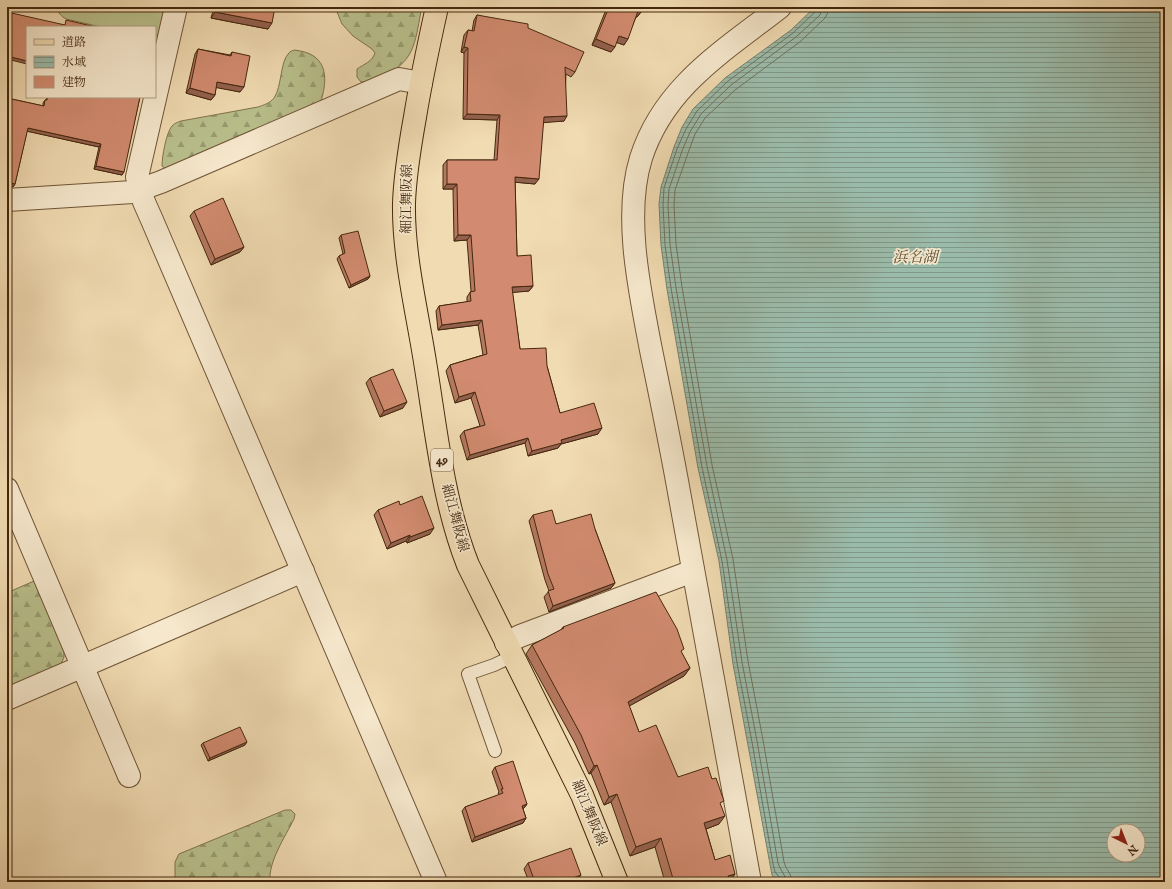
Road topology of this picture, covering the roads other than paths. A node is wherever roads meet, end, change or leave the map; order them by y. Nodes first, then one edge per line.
1 (176, 7) edge
2 (437, 7) edge
3 (780, 7) edge
4 (421, 83) junction
5 (156, 94) edge
6 (155, 98) edge
7 (140, 189) junction
8 (7, 200) edge
9 (7, 489) edge
10 (303, 571) junction
11 (693, 571) junction
12 (510, 649) junction
13 (83, 666) junction
14 (7, 699) edge
15 (496, 751) dead end
16 (129, 776) dead end
17 (436, 882) edge
18 (617, 882) edge
19 (750, 882) edge

1 - 5 street
2 - 4 main road, 細江舞阪線 / 49
3 - 11 street
4 - 7 street
4 - 12 main road, 細江舞阪線 / 49
6 - 7 street
7 - 8 street
7 - 10 street
9 - 13 street
10 - 13 street
10 - 17 street
11 - 12 street
11 - 19 street
12 - 15 lane
12 - 18 main road, 細江舞阪線 / 49
13 - 14 street
13 - 16 street

